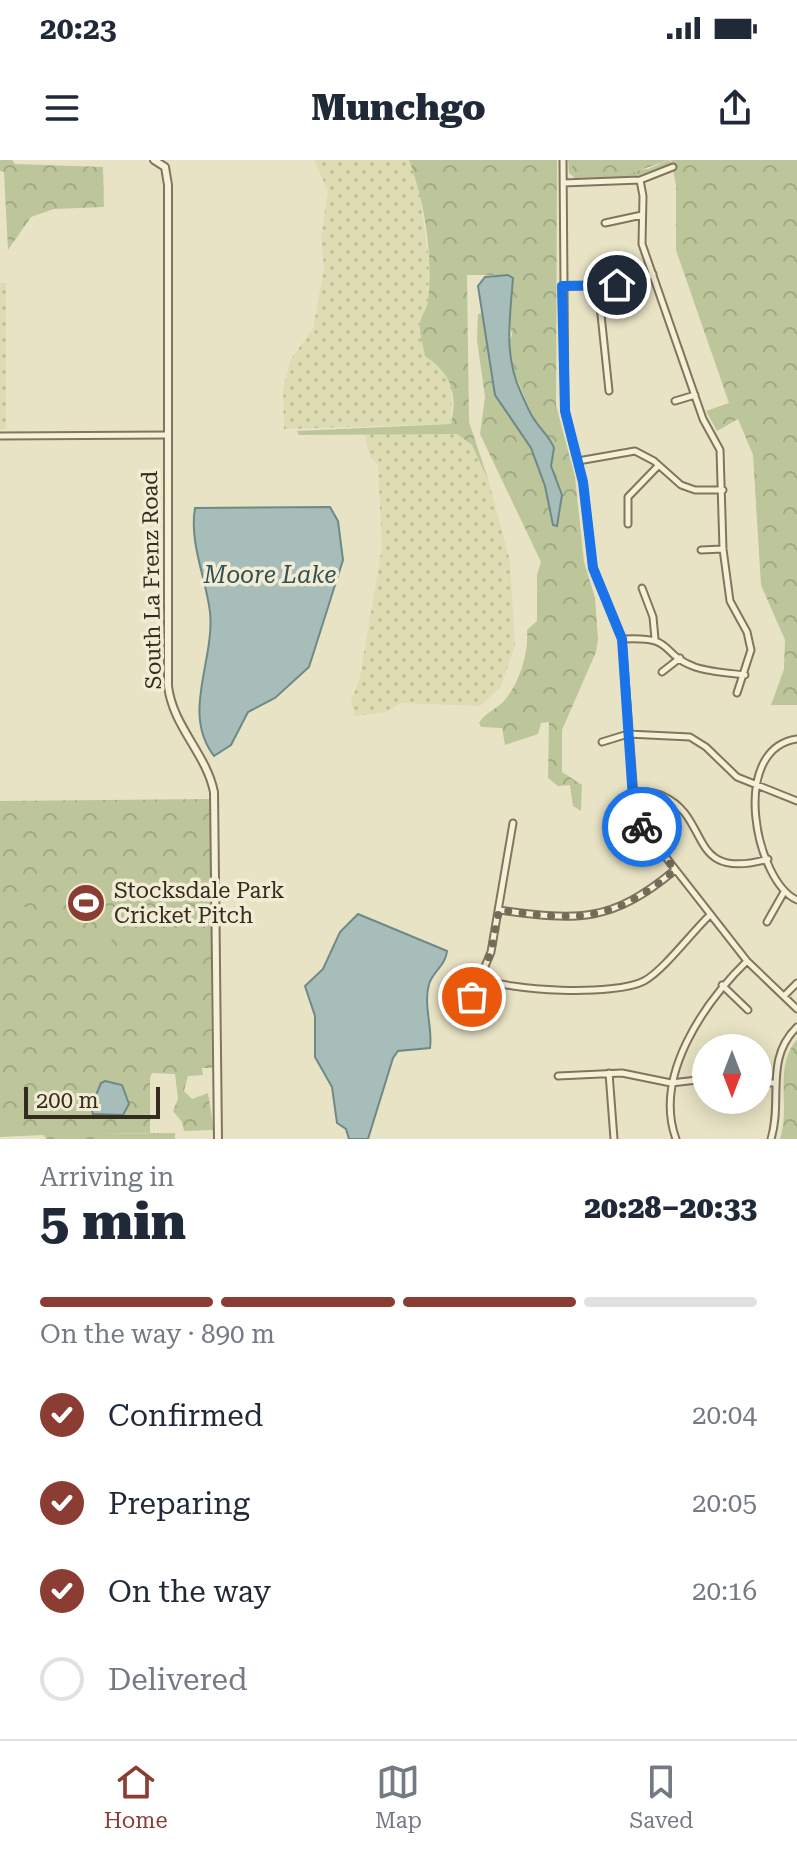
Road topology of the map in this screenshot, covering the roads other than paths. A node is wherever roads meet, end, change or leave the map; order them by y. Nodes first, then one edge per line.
1 (154, 160) edge
2 (563, 160) edge
3 (673, 167) dead end
4 (640, 180) junction
5 (563, 183) junction
6 (642, 215) junction
7 (605, 223) dead end
8 (653, 274) junction
9 (562, 286) junction
10 (598, 286) junction
11 (609, 391) dead end
12 (695, 395) junction
13 (675, 401) dead end
14 (168, 435) junction
15 (0, 436) edge
16 (578, 462) junction
17 (658, 465) junction
18 (723, 490) junction
19 (628, 524) dead end
20 (723, 549) junction
21 (701, 550) dead end
22 (642, 588) dead end
23 (622, 639) junction
24 (655, 639) junction
25 (680, 658) junction
26 (662, 672) dead end
27 (745, 675) junction
28 (737, 693) dead end
29 (628, 734) junction
30 (797, 739) edge
31 (602, 742) dead end
32 (755, 785) junction
33 (633, 791) junction
34 (797, 801) edge
35 (513, 823) dead end
36 (641, 823) junction
37 (619, 828) dead end
38 (768, 859) junction
39 (675, 870) junction
40 (784, 892) junction
41 (797, 900) edge
42 (499, 910) junction
43 (710, 915) junction
44 (767, 922) dead end
45 (747, 961) junction
46 (479, 977) junction
47 (797, 983) edge
48 (722, 985) junction
49 (784, 996) junction
50 (797, 1009) edge
51 (748, 1010) dead end
52 (472, 1019) dead end
53 (797, 1027) edge
54 (609, 1073) junction
55 (558, 1076) dead end
56 (692, 1081) edge
57 (671, 1083) junction
58 (775, 1083) joint
59 (218, 1139) edge
60 (614, 1139) edge
61 (676, 1139) edge
62 (771, 1139) edge

1 - 14 street, South La Frenz Road
2 - 5 street
3 - 4 street
4 - 5 street
4 - 6 street
5 - 9 street
6 - 7 street
6 - 8 street
8 - 10 street
8 - 12 street
9 - 10 street
9 - 16 street
10 - 11 street
12 - 13 street
12 - 18 street
14 - 15 street
14 - 59 street, South La Frenz Road
16 - 17 street
16 - 23 street
17 - 18 street
17 - 19 street
18 - 20 street
20 - 21 street
20 - 27 street
22 - 24 street
23 - 24 street
23 - 29 street
24 - 25 street
25 - 26 street
25 - 27 street
27 - 28 street
29 - 31 street
29 - 32 street
29 - 33 street
30 - 32 street
32 - 34 street
32 - 38 street
33 - 36 street
33 - 38 street
35 - 42 street
36 - 37 street
36 - 39 street
38 - 40 street
39 - 42 street
39 - 43 street
40 - 41 street
40 - 44 street
42 - 46 street
43 - 45 street
43 - 46 street
45 - 48 street
45 - 49 street
46 - 52 street
47 - 49 street
48 - 51 street
48 - 57 street
49 - 50 street
53 - 58 street
54 - 55 street
54 - 57 street
54 - 60 street
56 - 57 street
57 - 61 street
58 - 62 street

